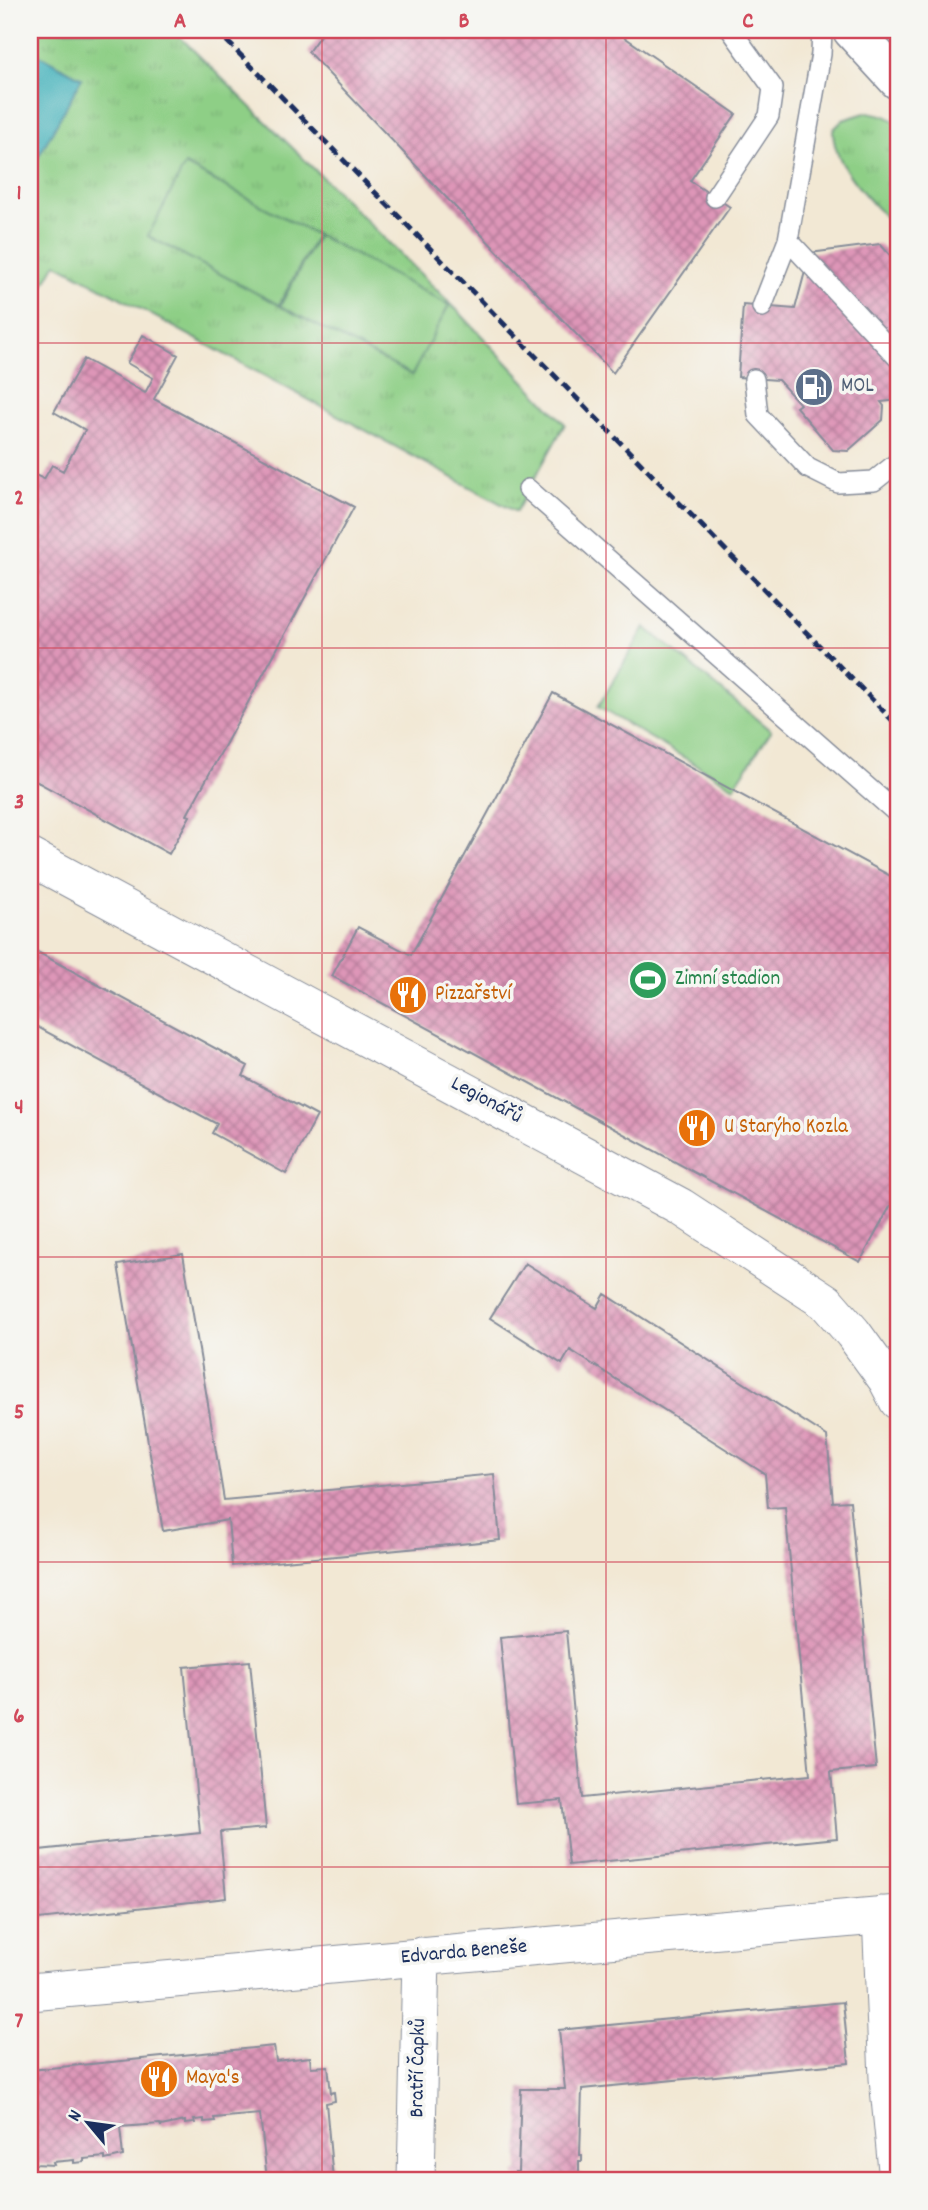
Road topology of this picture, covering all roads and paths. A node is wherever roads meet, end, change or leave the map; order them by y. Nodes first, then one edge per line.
1 (731, 30) edge
2 (822, 30) edge
3 (852, 30) edge
4 (898, 80) edge
5 (715, 197) dead end
6 (788, 240) junction
7 (762, 307) dead end
8 (898, 358) edge
9 (754, 379) dead end
10 (898, 462) edge
11 (528, 489) dead end
12 (898, 814) edge
13 (30, 858) edge
14 (898, 1401) edge
15 (889, 1914) edge
16 (421, 1956) junction
17 (30, 1992) edge
18 (416, 2180) edge
19 (898, 2180) edge

1 - 5 lane
2 - 6 lane
3 - 4 street
6 - 7 lane
6 - 8 lane
9 - 10 lane
11 - 12 lane
13 - 14 street, Legionářů
15 - 16 street, Edvarda Beneše
15 - 19 street
16 - 17 street, Edvarda Beneše
16 - 18 street, Bratří Čapků

